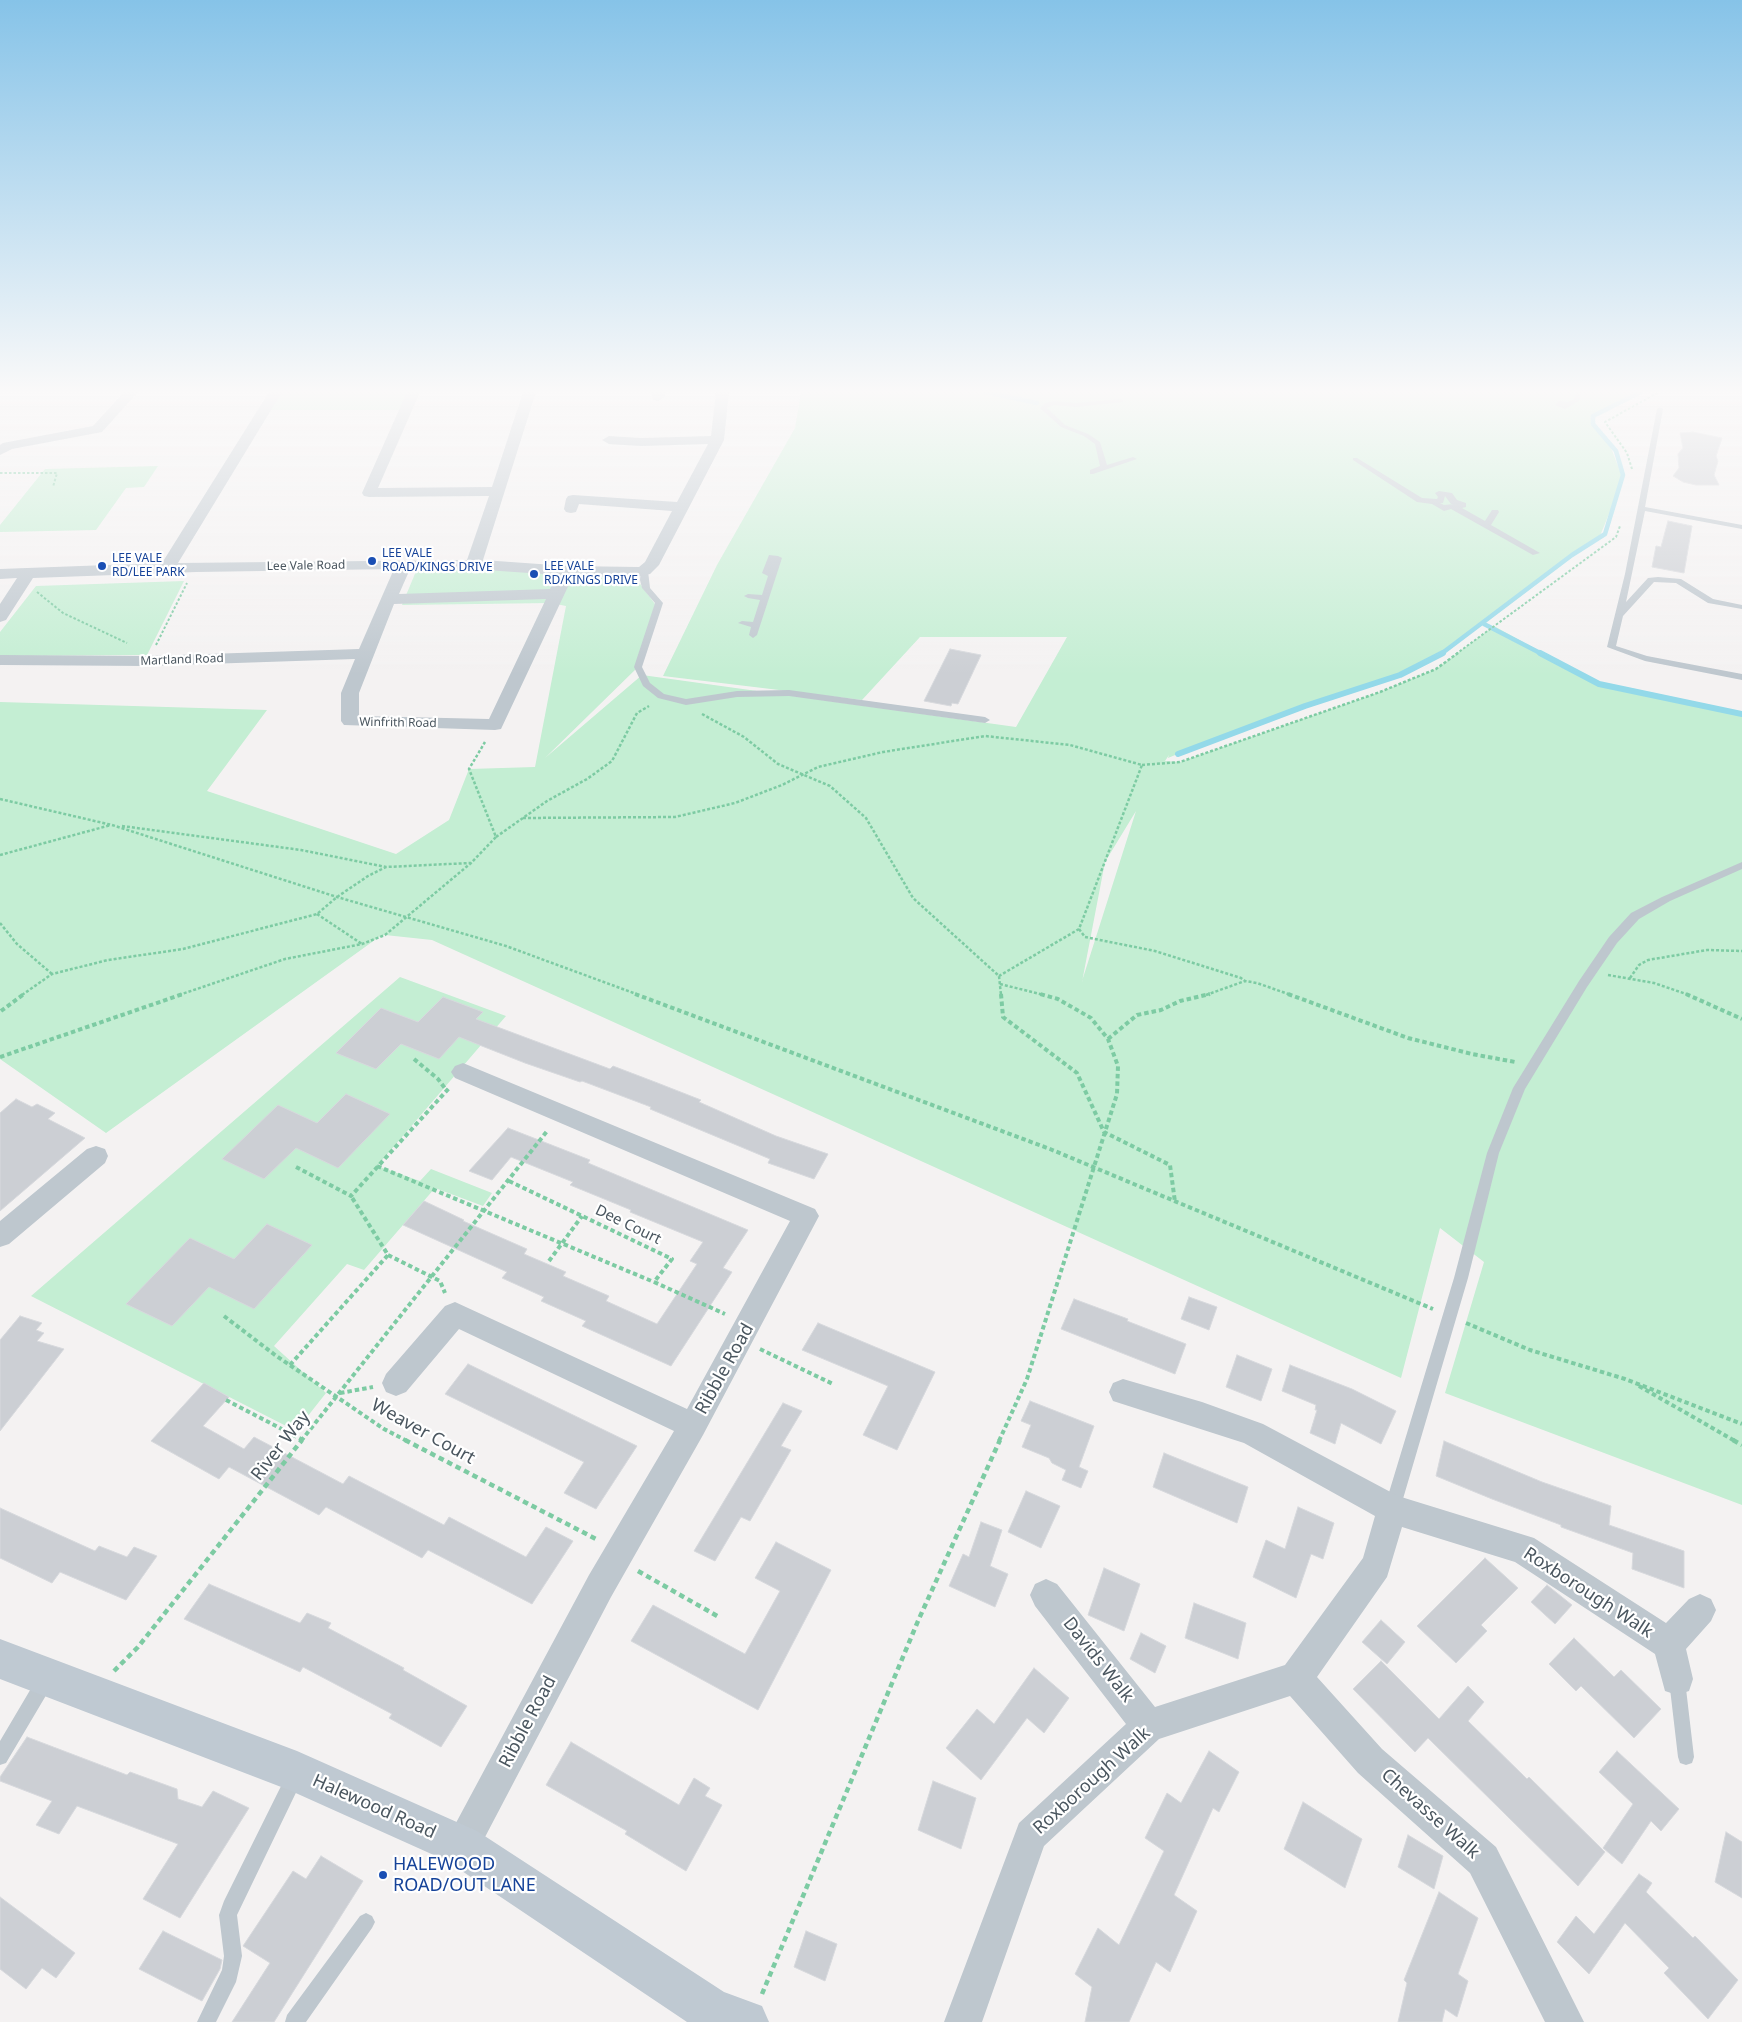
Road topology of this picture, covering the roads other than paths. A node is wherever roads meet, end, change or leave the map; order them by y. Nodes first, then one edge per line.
1 (218, 486) edge
2 (372, 486) edge
3 (500, 486) edge
4 (693, 486) edge
5 (1398, 486) edge
6 (1645, 486) edge
7 (498, 492) junction
8 (573, 499) dead end
9 (1434, 502) junction
10 (682, 507) junction
11 (1454, 507) junction
12 (1641, 508) junction
13 (1495, 512) dead end
14 (1486, 526) junction
15 (1742, 528) edge
16 (1536, 553) dead end
17 (474, 564) junction
18 (404, 565) junction
19 (758, 567) dead end
20 (167, 568) junction
21 (567, 571) junction
22 (644, 571) junction
23 (28, 573) junction
24 (0, 574) edge
25 (556, 594) junction
26 (748, 596) dead end
27 (765, 598) junction
28 (390, 599) junction
29 (1742, 607) edge
30 (1618, 616) junction
31 (0, 618) edge
32 (742, 624) dead end
33 (756, 625) junction
34 (753, 635) dead end
35 (364, 654) junction
36 (0, 660) edge
37 (1742, 677) edge
38 (985, 720) dead end
39 (1742, 864) edge
40 (455, 1081) road end
41 (96, 1156) dead end
42 (0, 1236) edge
43 (396, 1383) road end
44 (1123, 1392) dead end
45 (693, 1426) junction
46 (1392, 1509) junction
47 (1046, 1595) dead end
48 (1700, 1610) dead end
49 (1669, 1644) junction
50 (0, 1659) edge
51 (48, 1676) junction
52 (1296, 1678) junction
53 (1677, 1679) joint
54 (1149, 1726) junction
55 (0, 1757) edge
56 (1686, 1757) dead end
57 (297, 1772) junction
58 (462, 1846) junction
59 (366, 1922) dead end
60 (731, 2015) edge
61 (206, 2022) edge
62 (294, 2022) edge
63 (963, 2022) edge
64 (1565, 2022) edge

1 - 20 street
2 - 7 street
3 - 7 street
4 - 10 street
5 - 9 lane
6 - 12 lane
7 - 17 street
8 - 10 street
9 - 11 lane
9 - 11 lane
10 - 22 street
11 - 14 lane
12 - 15 lane
12 - 30 lane
13 - 14 lane
14 - 16 lane
17 - 18 street, Lee Vale Road
17 - 21 street, Lee Vale Road
18 - 20 street, Lee Vale Road
18 - 28 street, Winfrith Road
19 - 27 lane
20 - 23 street, Lee Vale Road
21 - 22 street, Lee Vale Road
21 - 25 street
22 - 38 lane
23 - 24 street, Lee Vale Road
23 - 31 street
25 - 28 street
25 - 35 street, Winfrith Road
26 - 27 lane
27 - 33 lane
28 - 35 street, Winfrith Road
29 - 30 lane
30 - 37 lane
32 - 33 lane
33 - 34 lane
35 - 36 street, Martland Road
39 - 46 lane
40 - 45 street, Ribble Road
41 - 42 street
43 - 45 street
44 - 46 street, Roxborough Walk
45 - 58 street, Ribble Road
46 - 49 street, Roxborough Walk
46 - 52 street
47 - 54 street, Davids Walk
48 - 49 street, Roxborough Walk
49 - 53 street, Roxborough Walk
50 - 51 street, Halewood Road
51 - 55 lane
51 - 57 street, Halewood Road
52 - 54 street, Roxborough Walk
52 - 64 street, Chevasse Walk
53 - 56 lane
54 - 63 street, Roxborough Walk
57 - 58 street, Halewood Road
57 - 61 lane
58 - 60 street, Halewood Road
59 - 62 lane

